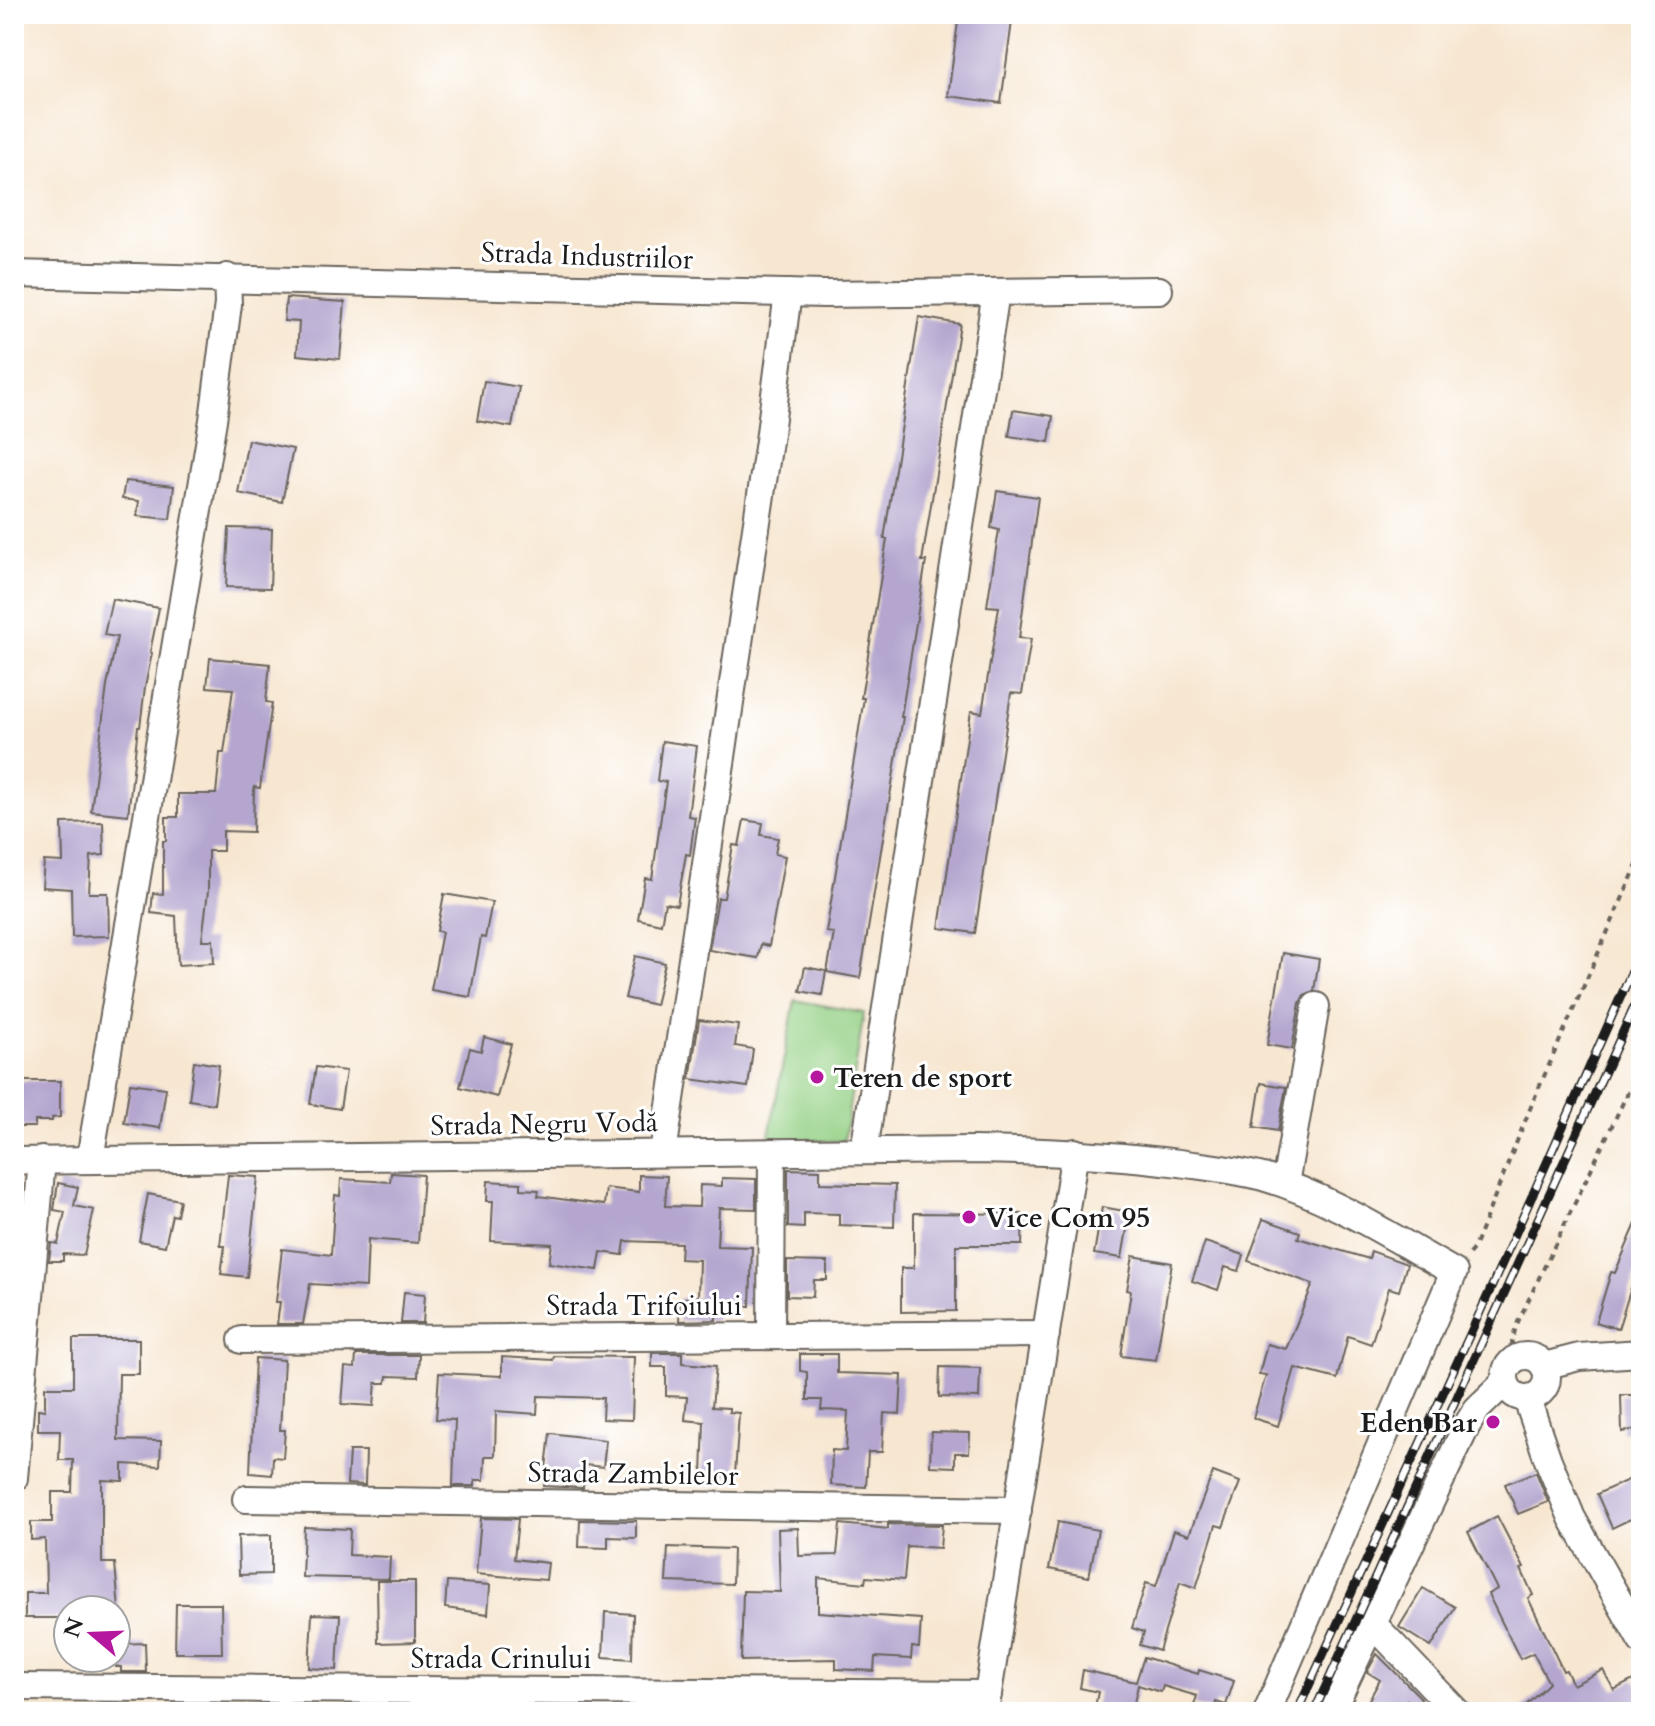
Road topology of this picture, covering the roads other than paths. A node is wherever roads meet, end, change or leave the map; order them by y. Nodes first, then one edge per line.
1 (14, 274) edge
2 (227, 277) junction
3 (1159, 290) dead end
4 (996, 292) junction
5 (788, 293) junction
6 (1316, 1006) dead end
7 (864, 1151) junction
8 (772, 1152) junction
9 (1075, 1152) junction
10 (663, 1153) junction
11 (90, 1159) junction
12 (42, 1160) junction
13 (14, 1161) edge
14 (1285, 1184) junction
15 (1046, 1334) junction
16 (771, 1336) junction
17 (242, 1340) dead end
18 (1641, 1353) edge
19 (1544, 1366) junction
20 (1509, 1370) junction
21 (1527, 1399) junction
22 (14, 1478) edge
23 (246, 1499) dead end
24 (1018, 1510) junction
25 (1374, 1625) junction
26 (1641, 1640) edge
27 (14, 1687) edge
28 (987, 1703) edge
29 (1267, 1712) edge
30 (1331, 1712) edge
31 (1457, 1712) edge

1 - 2 street, Strada Industriilor
2 - 5 street, Strada Industriilor
2 - 11 street
3 - 4 street, Strada Industriilor
4 - 5 street, Strada Industriilor
4 - 7 street
5 - 10 street
6 - 14 street
7 - 8 street, Strada Negru Vodă
7 - 9 street, Strada Negru Vodă
8 - 10 street, Strada Negru Vodă
8 - 16 street
9 - 14 street, Strada Negru Vodă
9 - 15 street
10 - 11 street, Strada Negru Vodă
11 - 12 street, Strada Negru Vodă
12 - 13 street, Strada Negru Vodă
12 - 22 street
14 - 29 street, Strada Negru Vodă
15 - 16 street, Strada Trifoiului
15 - 24 street
16 - 17 street, Strada Trifoiului
18 - 19 street
19 - 20 street
19 - 21 street
20 - 21 street
20 - 25 street
21 - 26 street
23 - 24 street, Strada Zambilelor
24 - 28 street
25 - 30 street
25 - 31 street
27 - 28 street, Strada Crinului

